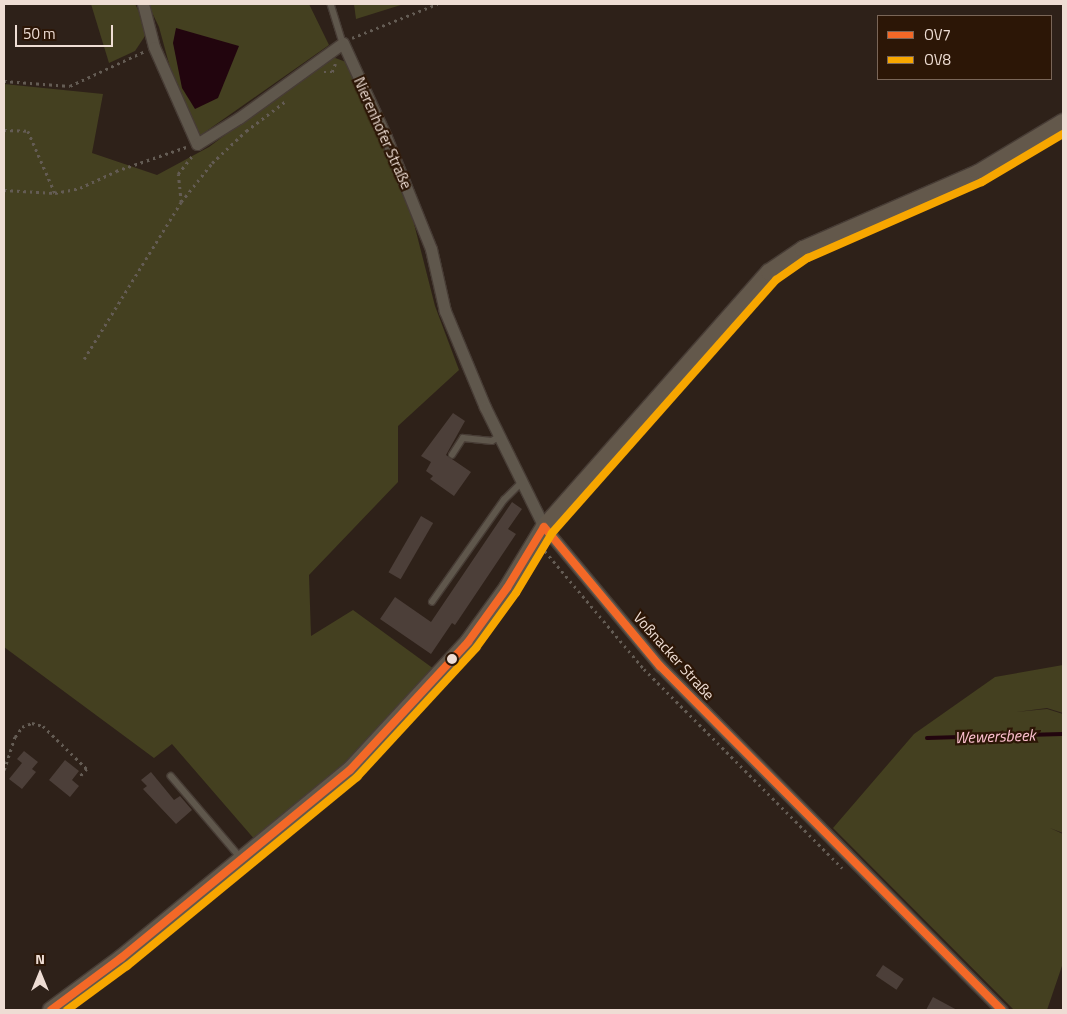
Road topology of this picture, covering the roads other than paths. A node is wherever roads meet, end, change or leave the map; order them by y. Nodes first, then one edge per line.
1 (143, 4) edge
2 (331, 4) edge
3 (344, 45) junction
4 (1063, 122) edge
5 (499, 437) junction
6 (452, 455) dead end
7 (521, 482) junction
8 (544, 527) junction
9 (432, 602) dead end
10 (171, 776) dead end
11 (242, 860) junction
12 (52, 1010) edge
13 (1002, 1010) edge

1 - 3 street
2 - 3 lane
3 - 5 street, Nierenhofer Straße
4 - 8 street
5 - 6 lane
5 - 7 street, Nierenhofer Straße
7 - 8 street, Nierenhofer Straße
7 - 9 lane
8 - 11 street
8 - 13 street, Voßnacker Straße
10 - 11 lane
11 - 12 street

